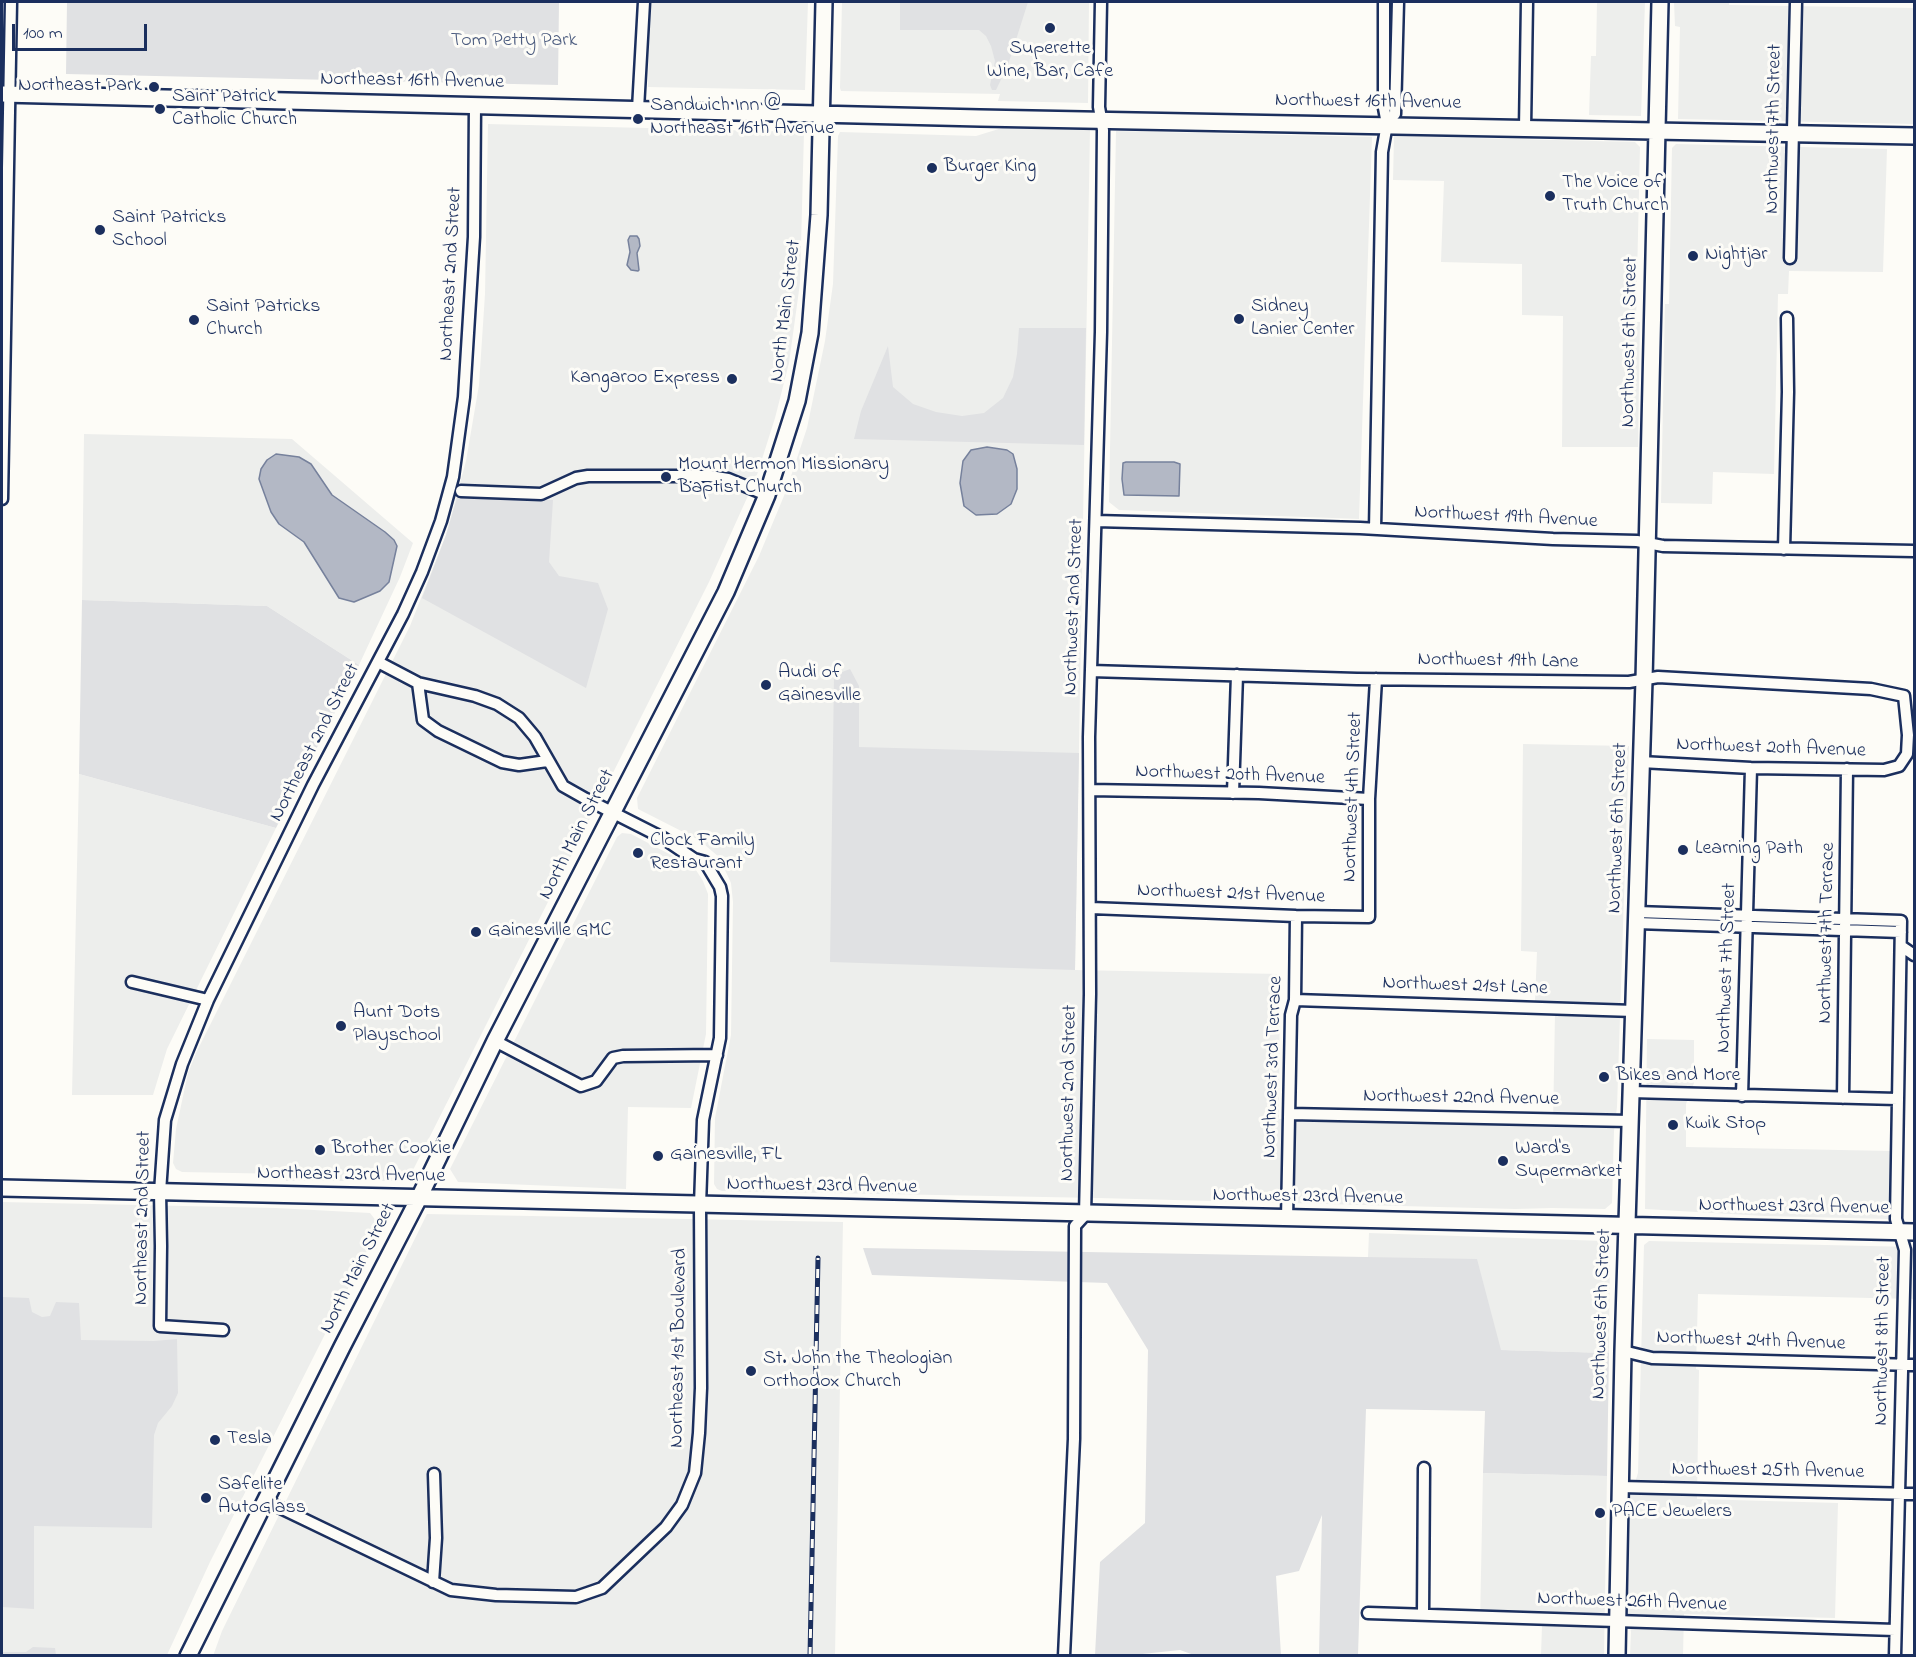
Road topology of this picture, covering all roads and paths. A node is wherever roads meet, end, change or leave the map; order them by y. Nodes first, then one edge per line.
1 (11, 2) edge
2 (644, 2) edge
3 (824, 2) edge
4 (1101, 2) edge
5 (1384, 2) edge
6 (1398, 2) edge
7 (1527, 2) edge
8 (1660, 2) edge
9 (1796, 2) edge
10 (5, 94) edge
11 (475, 105) junction
12 (638, 109) junction
13 (821, 114) junction
14 (1102, 120) junction
15 (1387, 124) junction
16 (1525, 128) junction
17 (1657, 130) junction
18 (1792, 134) junction
19 (1914, 135) edge
20 (1790, 258) dead end
21 (1787, 318) dead end
22 (462, 492) dead end
23 (767, 495) junction
24 (2, 499) edge
25 (1096, 521) junction
26 (1375, 529) junction
27 (1647, 542) junction
28 (1784, 549) junction
29 (1914, 551) edge
30 (378, 662) junction
31 (1091, 671) junction
32 (1237, 675) junction
33 (1376, 679) junction
34 (1644, 680) junction
35 (418, 683) junction
36 (547, 761) junction
37 (1641, 762) junction
38 (1899, 766) joint
39 (1751, 768) junction
40 (1847, 769) junction
41 (1090, 790) junction
42 (1233, 793) junction
43 (1369, 799) junction
44 (613, 813) junction
45 (1091, 908) junction
46 (1296, 916) junction
47 (1369, 917) joint
48 (1637, 918) junction
49 (1847, 918) junction
50 (1748, 922) junction
51 (1901, 926) junction
52 (1846, 930) junction
53 (1900, 946) junction
54 (1914, 955) edge
55 (132, 982) dead end
56 (208, 1000) junction
57 (1295, 1000) junction
58 (1634, 1011) junction
59 (495, 1041) junction
60 (717, 1055) junction
61 (1631, 1092) junction
62 (1742, 1096) junction
63 (1843, 1098) junction
64 (1897, 1100) junction
65 (1290, 1114) junction
66 (1630, 1121) junction
67 (2, 1188) edge
68 (160, 1192) junction
69 (419, 1198) junction
70 (700, 1205) junction
71 (1085, 1215) junction
72 (1287, 1219) junction
73 (1627, 1225) junction
74 (1907, 1232) edge
75 (223, 1330) dead end
76 (1623, 1351) junction
77 (1901, 1364) junction
78 (1914, 1365) edge
79 (1424, 1468) dead end
80 (434, 1474) dead end
81 (1620, 1487) junction
82 (1898, 1494) junction
83 (1914, 1494) edge
84 (266, 1501) junction
85 (433, 1582) junction
86 (1368, 1613) dead end
87 (1423, 1614) junction
88 (1617, 1621) junction
89 (1895, 1630) junction
90 (188, 1656) edge
91 (1064, 1656) edge
92 (1617, 1656) edge
93 (1895, 1656) edge

1 - 10 street
2 - 12 street
3 - 13 main road, North Main Street
4 - 14 street, Northwest 2nd Street
5 - 15 street
6 - 15 street
7 - 16 street
8 - 17 main road, Northwest 6th Street
9 - 18 street, Northwest 7th Street
10 - 11 main road, Northeast 16th Avenue
10 - 24 street
11 - 12 main road, Northeast 16th Avenue
11 - 30 street, Northeast 2nd Street
12 - 13 main road, Northeast 16th Avenue
13 - 14 main road, Northwest 16th Avenue
13 - 23 main road, North Main Street
14 - 15 main road, Northwest 16th Avenue
14 - 25 street, Northwest 2nd Street
15 - 16 main road, Northwest 16th Avenue
15 - 26 street
16 - 17 main road, Northwest 16th Avenue
17 - 18 main road, Northwest 16th Avenue
17 - 27 main road, Northwest 6th Street
18 - 19 main road, Northwest 16th Avenue
18 - 20 street, Northwest 7th Street
21 - 28 street
22 - 23 street
23 - 44 main road, North Main Street
25 - 26 street, Northwest 19th Avenue
25 - 31 street, Northwest 2nd Street
26 - 27 street, Northwest 19th Avenue
27 - 28 street, Northwest 19th Avenue
27 - 34 main road, Northwest 6th Street
28 - 29 street, Northwest 19th Avenue
30 - 35 street, Northeast 1st Boulevard
30 - 56 street, Northeast 2nd Street
31 - 32 street, Northwest 19th Lane
31 - 41 street, Northwest 2nd Street
32 - 33 street, Northwest 19th Lane
32 - 42 street
33 - 34 street, Northwest 19th Lane
33 - 43 street, Northwest 4th Street
34 - 37 main road, Northwest 6th Street
34 - 38 street, Northwest 19th Lane
35 - 36 street, Northeast 1st Boulevard
35 - 36 street
36 - 44 street, Northeast 1st Boulevard
37 - 39 street, Northwest 20th Avenue
37 - 48 main road, Northwest 6th Street
38 - 40 street, Northwest 20th Avenue
39 - 40 street, Northwest 20th Avenue
39 - 50 street, Northwest 7th Street
40 - 49 street, Northwest 7th Terrace
41 - 42 street, Northwest 20th Avenue
41 - 45 street, Northwest 2nd Street
42 - 43 street, Northwest 20th Avenue
43 - 47 street, Northwest 4th Street
44 - 59 main road, North Main Street
44 - 60 street, Northeast 1st Boulevard
45 - 46 street, Northwest 21st Avenue
45 - 71 street, Northwest 2nd Street
46 - 47 street, Northwest 21st Avenue
46 - 57 street, Northwest 3rd Terrace
48 - 50 street
48 - 58 main road, Northwest 6th Street
49 - 50 street
49 - 51 street
49 - 52 street, Northwest 7th Terrace
50 - 52 street
50 - 62 street, Northwest 7th Street
51 - 52 street
51 - 53 street, Northwest 8th Street
52 - 63 street, Northwest 7th Terrace
53 - 54 street
53 - 64 street, Northwest 8th Street
55 - 56 street
56 - 68 street, Northeast 2nd Street
57 - 58 street, Northwest 21st Lane
57 - 65 street, Northwest 3rd Terrace
58 - 61 main road, Northwest 6th Street
59 - 60 street
59 - 69 main road, North Main Street
60 - 70 street, Northeast 1st Boulevard
61 - 62 street
61 - 66 main road, Northwest 6th Street
62 - 63 street
63 - 64 street
64 - 74 street, Northwest 8th Street
65 - 66 street, Northwest 22nd Avenue
65 - 72 street, Northwest 3rd Terrace
66 - 73 main road, Northwest 6th Street
67 - 68 main road, Northeast 23rd Avenue
68 - 69 main road, Northeast 23rd Avenue
68 - 75 street, Northeast 2nd Street
69 - 70 main road, Northeast 23rd Avenue
69 - 84 main road, North Main Street
70 - 71 main road, Northwest 23rd Avenue
70 - 85 street, Northeast 1st Boulevard
71 - 72 main road, Northwest 23rd Avenue
71 - 91 street, Northwest 2nd Street
72 - 73 main road, Northwest 23rd Avenue
73 - 74 main road, Northwest 23rd Avenue
73 - 76 main road, Northwest 6th Street
74 - 77 street, Northwest 8th Street
76 - 77 street, Northwest 24th Avenue
76 - 81 main road, Northwest 6th Street
77 - 78 street, Northwest 24th Avenue
77 - 82 street, Northwest 8th Street
79 - 87 street
80 - 85 street
81 - 82 street, Northwest 25th Avenue
81 - 88 main road, Northwest 6th Street
82 - 83 street, Northwest 25th Avenue
82 - 89 street, Northwest 8th Street
84 - 85 street, Northeast 1st Boulevard
84 - 90 main road, North Main Street
86 - 87 street, Northwest 26th Avenue
87 - 88 street, Northwest 26th Avenue
88 - 89 street, Northwest 26th Avenue
88 - 92 main road, Northwest 6th Street
89 - 93 street, Northwest 8th Street

